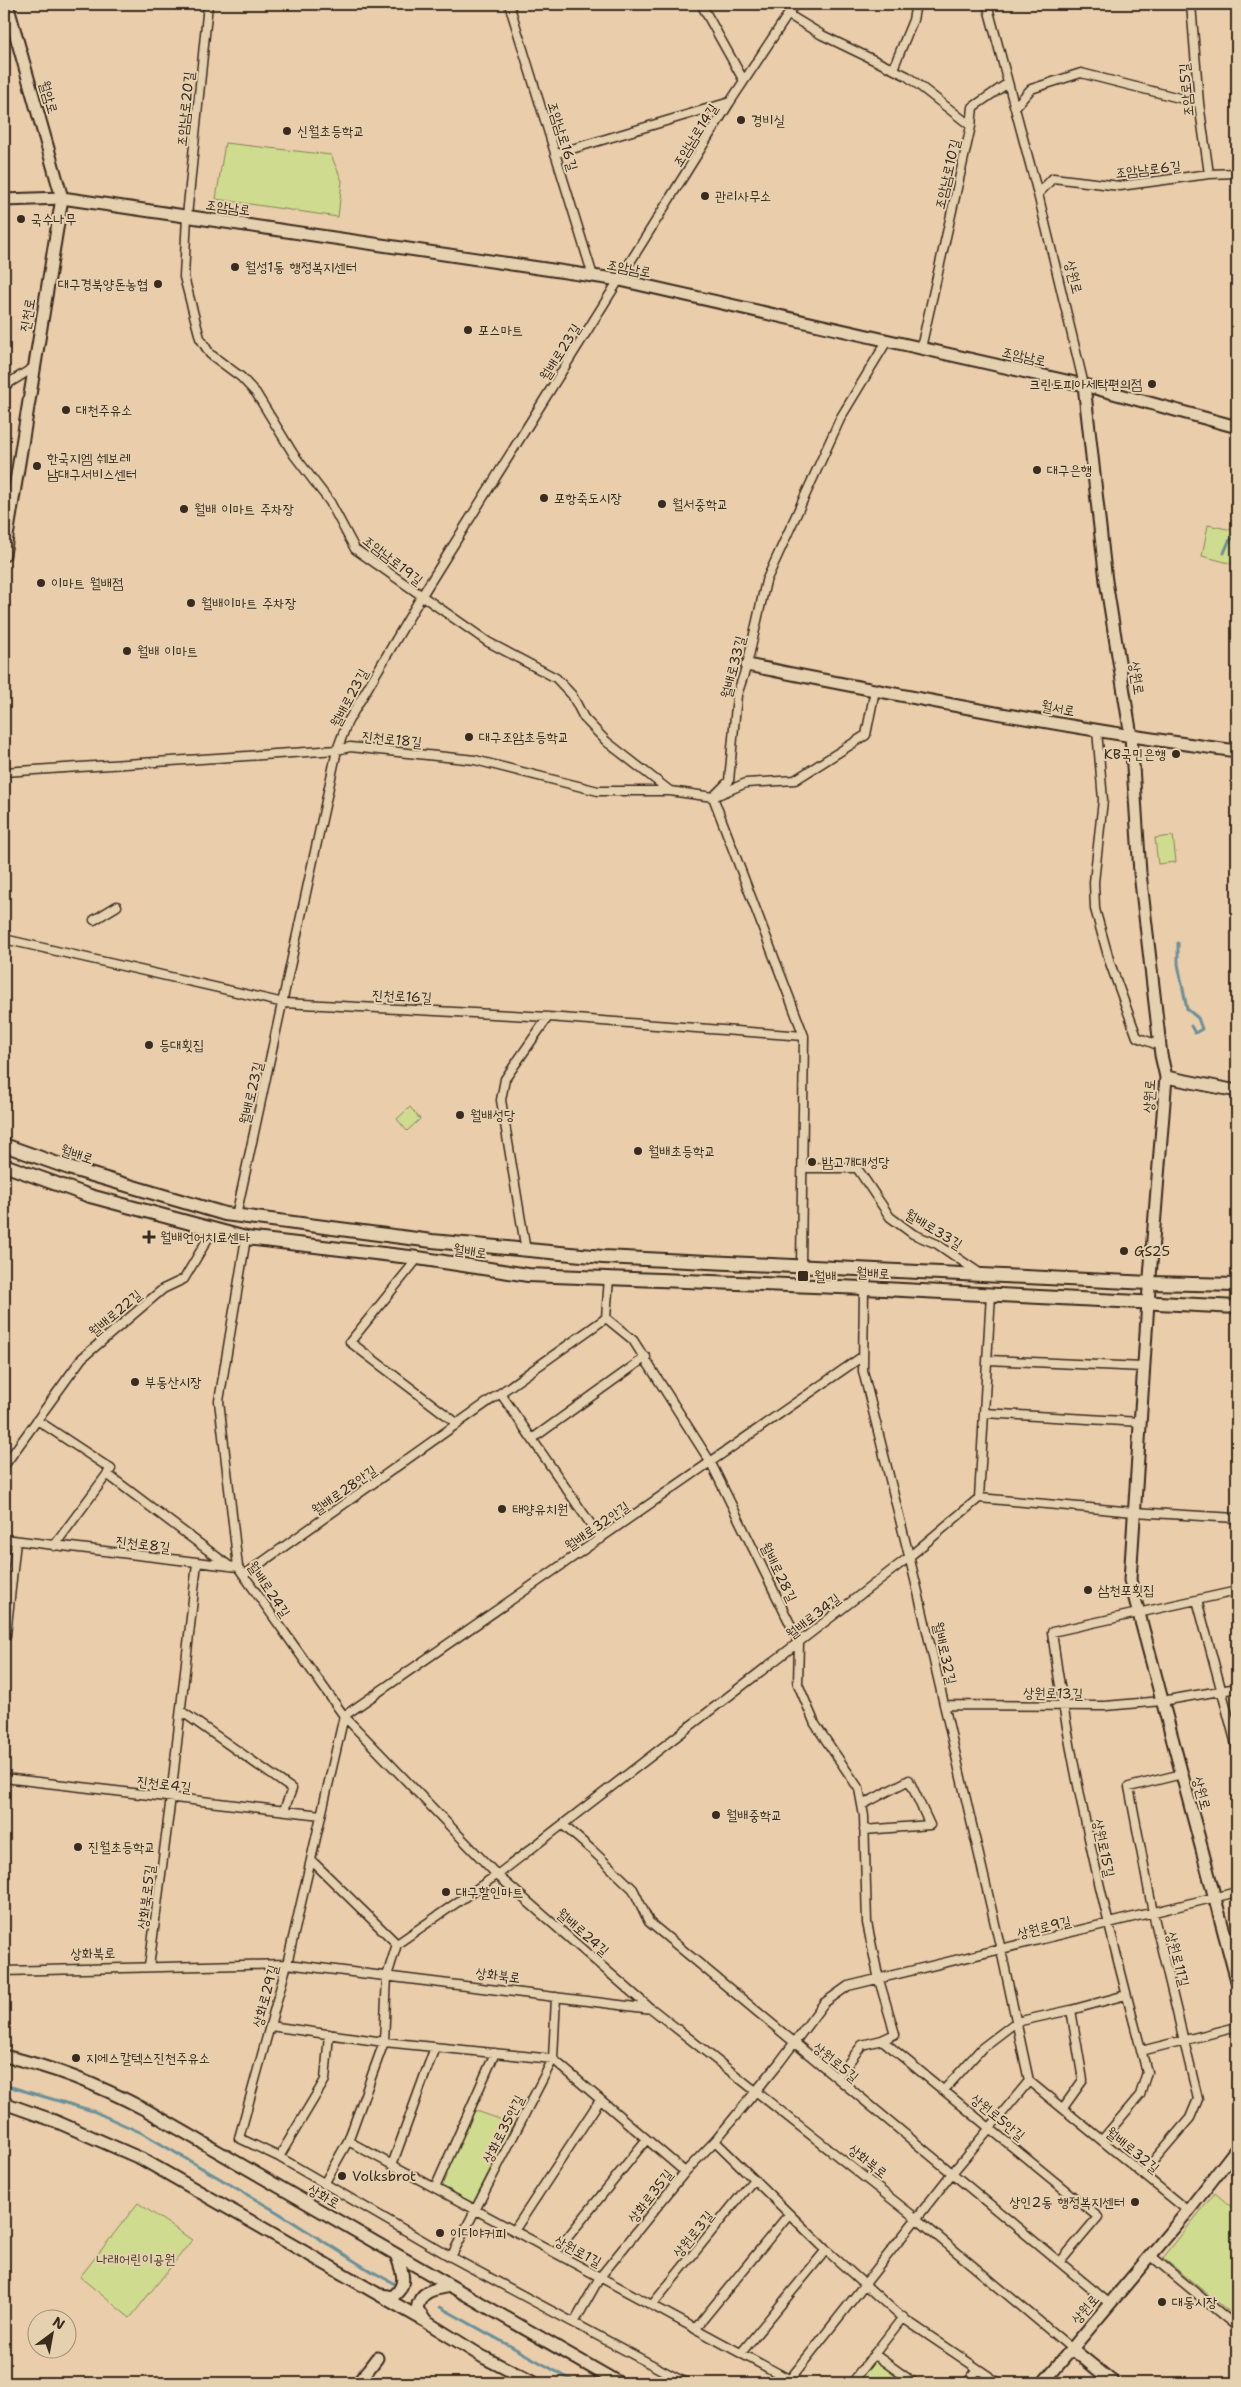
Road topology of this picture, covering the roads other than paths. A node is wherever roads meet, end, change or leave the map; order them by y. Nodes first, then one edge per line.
1 (7, 4) edge
2 (208, 4) edge
3 (509, 4) edge
4 (701, 4) edge
5 (795, 4) edge
6 (916, 4) edge
7 (987, 4) edge
8 (1189, 4) edge
9 (789, 15) junction
10 (893, 69) junction
11 (744, 81) junction
12 (1008, 83) junction
13 (730, 102) junction
14 (1200, 103) junction
15 (1015, 107) junction
16 (970, 126) junction
17 (555, 154) junction
18 (1237, 173) edge
19 (1209, 174) junction
20 (1038, 194) junction
21 (62, 198) junction
22 (4, 200) edge
23 (187, 216) junction
24 (593, 276) junction
25 (620, 280) junction
26 (887, 341) junction
27 (920, 348) junction
28 (33, 368) junction
29 (1084, 385) junction
30 (4, 386) edge
31 (1237, 427) edge
32 (4, 555) edge
33 (421, 597) junction
34 (747, 665) junction
35 (874, 690) junction
36 (1097, 730) junction
37 (1131, 736) junction
38 (337, 750) junction
39 (1237, 751) edge
40 (4, 772) edge
41 (670, 791) junction
42 (713, 797) junction
43 (117, 906) dead end
44 (94, 920) dead end
45 (4, 939) edge
46 (284, 1002) junction
47 (548, 1017) junction
48 (804, 1036) junction
49 (1160, 1046) junction
50 (1166, 1077) junction
51 (1237, 1091) edge
52 (4, 1145) edge
53 (4, 1165) edge
54 (803, 1168) junction
55 (236, 1216) junction
56 (212, 1230) junction
57 (246, 1238) junction
58 (526, 1251) junction
59 (418, 1258) junction
60 (800, 1265) junction
61 (983, 1275) junction
62 (608, 1278) junction
63 (1150, 1283) junction
64 (1237, 1285) edge
65 (864, 1288) junction
66 (991, 1294) junction
67 (1148, 1302) junction
68 (1237, 1307) edge
69 (606, 1318) junction
70 (863, 1356) junction
71 (646, 1357) junction
72 (988, 1360) junction
73 (1143, 1367) junction
74 (501, 1394) junction
75 (984, 1413) junction
76 (37, 1420) junction
77 (1140, 1422) junction
78 (458, 1424) junction
79 (532, 1439) junction
80 (711, 1463) junction
81 (4, 1466) edge
82 (109, 1471) junction
83 (979, 1498) junction
84 (1134, 1512) junction
85 (1237, 1518) edge
86 (4, 1539) edge
87 (601, 1539) junction
88 (16, 1541) junction
89 (54, 1546) junction
90 (909, 1557) junction
91 (197, 1563) junction
92 (229, 1566) junction
93 (238, 1567) junction
94 (244, 1576) junction
95 (1237, 1592) edge
96 (1197, 1600) junction
97 (1139, 1612) junction
98 (4, 1635) edge
99 (799, 1642) junction
100 (1237, 1688) edge
101 (1222, 1690) junction
102 (1162, 1700) junction
103 (944, 1705) junction
104 (1062, 1706) junction
105 (180, 1711) junction
106 (344, 1716) junction
107 (1237, 1748) edge
108 (1182, 1774) junction
109 (4, 1778) edge
110 (171, 1797) junction
111 (862, 1805) junction
112 (284, 1810) junction
113 (321, 1815) junction
114 (562, 1825) junction
115 (864, 1830) junction
116 (311, 1860) junction
117 (497, 1875) junction
118 (1237, 1892) edge
119 (1215, 1898) junction
120 (1153, 1913) junction
121 (1108, 1924) junction
122 (397, 1944) junction
123 (1001, 1950) junction
124 (287, 1964) junction
125 (149, 1967) junction
126 (4, 1971) edge
127 (387, 1976) junction
128 (879, 1980) junction
129 (1237, 1982) edge
130 (1126, 1996) junction
131 (556, 1997) junction
132 (652, 2009) junction
133 (1071, 2010) junction
134 (1016, 2022) junction
135 (270, 2026) junction
136 (1237, 2027) edge
137 (329, 2034) junction
138 (882, 2040) junction
139 (1186, 2040) junction
140 (384, 2042) junction
141 (794, 2044) junction
142 (435, 2047) junction
143 (1141, 2051) junction
144 (495, 2053) junction
145 (4, 2056) edge
146 (553, 2059) junction
147 (837, 2078) junction
148 (1028, 2081) junction
149 (944, 2090) junction
150 (755, 2091) junction
151 (600, 2100) junction
152 (4, 2103) edge
153 (1063, 2108) junction
154 (991, 2127) junction
155 (646, 2140) junction
156 (716, 2140) junction
157 (1102, 2140) junction
158 (348, 2141) junction
159 (1237, 2148) edge
160 (279, 2157) junction
161 (392, 2165) junction
162 (684, 2172) junction
163 (953, 2172) junction
164 (1143, 2173) junction
165 (754, 2179) junction
166 (324, 2184) junction
167 (435, 2188) junction
168 (475, 2210) junction
169 (1188, 2211) junction
170 (789, 2214) junction
171 (917, 2219) junction
172 (514, 2231) junction
173 (826, 2250) junction
174 (555, 2253) junction
175 (1150, 2256) junction
176 (397, 2257) junction
177 (451, 2257) junction
178 (1060, 2262) junction
179 (600, 2277) junction
180 (864, 2284) junction
181 (451, 2286) junction
182 (379, 2295) junction
183 (1110, 2304) junction
184 (652, 2305) junction
185 (903, 2317) junction
186 (425, 2321) junction
187 (574, 2323) junction
188 (1237, 2326) edge
189 (695, 2329) junction
190 (1071, 2348) junction
191 (740, 2353) junction
192 (874, 2354) junction
193 (377, 2358) dead end
194 (978, 2369) junction
195 (790, 2382) edge
196 (358, 2383) edge
197 (534, 2383) edge
198 (619, 2383) edge
199 (686, 2383) edge
200 (852, 2383) edge
201 (914, 2383) edge
202 (968, 2383) edge
203 (999, 2383) edge
204 (1043, 2383) edge
205 (1114, 2383) edge

1 - 21 main road, 월암로
2 - 23 street, 조암남로20길
3 - 17 street, 조암남로16길
4 - 11 street
5 - 9 street, 조암남로14길
6 - 10 street
7 - 12 street, 상원로
8 - 14 street, 조암로5길
9 - 10 street, 조암남로10길
9 - 11 street, 조암남로14길
10 - 16 street, 조암남로10길
11 - 13 street, 조암남로14길
12 - 15 street, 상원로
12 - 16 street
13 - 17 street
13 - 25 street, 조암남로14길
14 - 15 street
14 - 19 street, 조암로5길
15 - 20 street, 상원로
16 - 27 street, 조암남로10길
17 - 24 street, 조암남로16길
18 - 19 street, 조암남로6길
19 - 20 street, 조암남로6길
20 - 29 street, 상원로
21 - 22 main road, 조암남로
21 - 23 main road, 조암남로
21 - 28 main road, 진천로
23 - 24 main road, 조암남로
23 - 33 street, 조암남로19길
24 - 25 main road, 조암남로
25 - 26 main road, 조암남로
25 - 33 street, 월배로23길
26 - 27 main road, 조암남로
26 - 34 street, 월배로33길
27 - 29 main road, 조암남로
28 - 30 street
28 - 32 main road, 진천로
29 - 31 main road, 조암남로
29 - 37 main road, 상원로
33 - 38 street, 월배로23길
33 - 41 street, 조암남로19길
34 - 35 main road, 월서로
34 - 42 street, 월배로33길
35 - 36 main road, 월서로
35 - 42 street
36 - 37 main road, 월서로
36 - 49 street
37 - 39 main road, 월서로
37 - 49 main road, 상원로
38 - 40 street, 진천로18길
38 - 41 street, 진천로18길
38 - 46 street, 월배로23길
41 - 42 street, 진천로18길
42 - 48 street
43 - 44 street
45 - 46 street, 진천로16길
46 - 47 street, 진천로16길
46 - 55 street, 월배로23길
47 - 48 street, 진천로16길
47 - 58 street
48 - 54 street
49 - 50 main road, 상원로
50 - 51 main road
50 - 63 main road, 상원로
52 - 55 main road, 월배로
53 - 56 main road, 월배로
54 - 60 street
54 - 61 street, 월배로33길
55 - 58 main road, 월배로
56 - 57 main road, 월배로
56 - 76 street, 월배로22길
57 - 59 main road, 월배로
57 - 93 street, 월배로24길
58 - 60 main road, 월배로
59 - 62 main road, 월배로
59 - 78 street
60 - 61 main road, 월배로
61 - 63 main road, 월배로
62 - 65 main road, 월배로
62 - 69 street
63 - 64 main road, 월배로
63 - 67 main road, 상원로
65 - 66 main road, 월배로
65 - 70 street, 월배로32길
66 - 67 main road, 월배로
66 - 72 street
67 - 68 main road, 월배로
67 - 73 main road, 상원로
69 - 71 street, 월배로28길
69 - 74 street, 월배로28안길
70 - 80 street, 월배로32안길
70 - 90 street, 월배로32길
71 - 79 street
71 - 80 street, 월배로28길
72 - 73 street
72 - 75 street
73 - 77 main road, 상원로
74 - 78 street, 월배로28안길
74 - 79 street
75 - 77 street
75 - 83 street
76 - 81 street, 월배로22길
76 - 82 street
77 - 84 main road, 상원로
78 - 94 street, 월배로28안길
79 - 87 street
80 - 87 street, 월배로32안길
80 - 99 street, 월배로28길
82 - 89 street
82 - 92 street, 진천로8길
83 - 84 street
83 - 90 street, 월배로34길
84 - 85 street
84 - 97 main road, 상원로
86 - 88 street, 진천로8길
87 - 106 street, 월배로32안길
88 - 89 street, 진천로8길
88 - 98 street
89 - 91 street, 진천로8길
90 - 99 street, 월배로34길
90 - 103 street, 월배로32길
91 - 92 street, 진천로8길
91 - 105 street, 상화북로5길
92 - 93 street, 진천로8길
93 - 94 street, 월배로24길
94 - 106 street, 월배로24길
95 - 96 street
96 - 97 street
96 - 101 street
97 - 102 main road, 상원로
97 - 104 street, 상원로15길
99 - 111 street, 월배로28길
99 - 114 street, 월배로34길
100 - 101 street, 상원로13길
101 - 102 street, 상원로13길
101 - 107 street
102 - 104 street, 상원로13길
102 - 108 main road, 상원로
103 - 104 street, 상원로13길
103 - 123 street, 월배로32길
104 - 121 street, 상원로15길
105 - 110 street, 상화북로5길
105 - 112 street
106 - 113 street, 상화로29길
106 - 117 street, 월배로24길
108 - 119 main road, 상원로
108 - 120 street, 상원로11길
109 - 110 street, 진천로4길
110 - 112 street, 진천로4길
110 - 125 street, 상화북로5길
111 - 115 street, 월배로28길
111 - 115 street
112 - 113 street, 진천로4길
113 - 116 street, 상화로29길
114 - 117 street, 월배로34길
114 - 141 street, 상원로5길
115 - 128 street, 월배로28길
116 - 122 street
116 - 124 street, 상화로29길
117 - 122 street
117 - 132 street, 월배로24길
118 - 119 street, 상원로9길
119 - 120 street, 상원로9길
119 - 129 main road, 상원로
120 - 121 street, 상원로9길
120 - 139 street, 상원로11길
121 - 123 street, 상원로9길
121 - 130 street, 상원로15길
122 - 127 street
123 - 128 street, 상원로9길
123 - 134 street, 월배로32길
124 - 125 street, 상화북로
124 - 127 street, 상화북로
124 - 135 street, 상화로29길
125 - 126 street, 상화북로
127 - 131 street, 상화북로
127 - 140 street
128 - 138 street
128 - 141 street, 상원로9길
130 - 133 street
130 - 143 street, 상원로15길
131 - 132 street, 상화북로
131 - 146 street
132 - 150 street, 상화북로
133 - 134 street
133 - 153 street
134 - 148 street, 월배로32길
134 - 149 street
135 - 137 street
135 - 160 street, 상화로29길
136 - 139 street
137 - 140 street
137 - 160 street
138 - 147 street
138 - 149 street, 상원로5안길
139 - 143 street
139 - 164 street, 상원로11길
140 - 142 street
140 - 158 street
141 - 147 street, 상원로5길
141 - 150 street, 상원로9길
142 - 144 street
142 - 161 street
143 - 157 street, 상원로15길
144 - 146 street
144 - 167 street
145 - 176 main road, 상화로
146 - 151 street
146 - 168 street, 상화로35안길
147 - 163 street, 상원로5길
148 - 153 street, 월배로32길
148 - 154 street
149 - 154 street, 상원로5안길
150 - 156 street, 상화로35길
150 - 171 street, 상화북로
151 - 155 street
151 - 172 street
152 - 182 main road
153 - 157 street, 월배로32길
154 - 163 street
154 - 178 street, 상원로5안길
155 - 162 street
155 - 174 street
156 - 162 street, 상화로35길
156 - 165 street
157 - 164 street, 월배로32길
158 - 161 street, 상원로1길
158 - 166 street
159 - 169 main road, 상원로
160 - 166 street
161 - 167 street, 상원로1길
162 - 179 street, 상화로35길
163 - 171 street
163 - 178 street, 상원로5길
164 - 169 street, 월배로32길
165 - 170 street
165 - 184 street, 상원로3길
166 - 177 street
167 - 168 street, 상원로1길
168 - 172 street, 상원로1길
168 - 177 street, 상화로35안길
169 - 175 main road, 상원로
170 - 173 street
170 - 189 street
171 - 180 street
171 - 190 street, 상화북로
172 - 174 street, 상원로1길
173 - 180 street
173 - 191 street
174 - 179 street, 상원로1길
175 - 183 main road, 상원로
175 - 188 street
176 - 181 main road, 상화로
176 - 182 main road
177 - 187 street
178 - 183 street, 상원로5길
179 - 184 street, 상원로1길
179 - 187 street, 상화로35길
180 - 185 street
180 - 195 street
181 - 186 main road
181 - 198 main road, 상화로
182 - 186 main road
183 - 190 main road, 상원로
184 - 189 street, 상원로1길
185 - 192 street
185 - 194 street
186 - 197 main road
187 - 199 street
189 - 191 street, 상원로1길
190 - 204 main road, 상원로
190 - 205 main road, 상화북로
191 - 195 street, 상원로1길
192 - 200 street
192 - 201 street
193 - 196 main road
194 - 202 street
194 - 203 street

